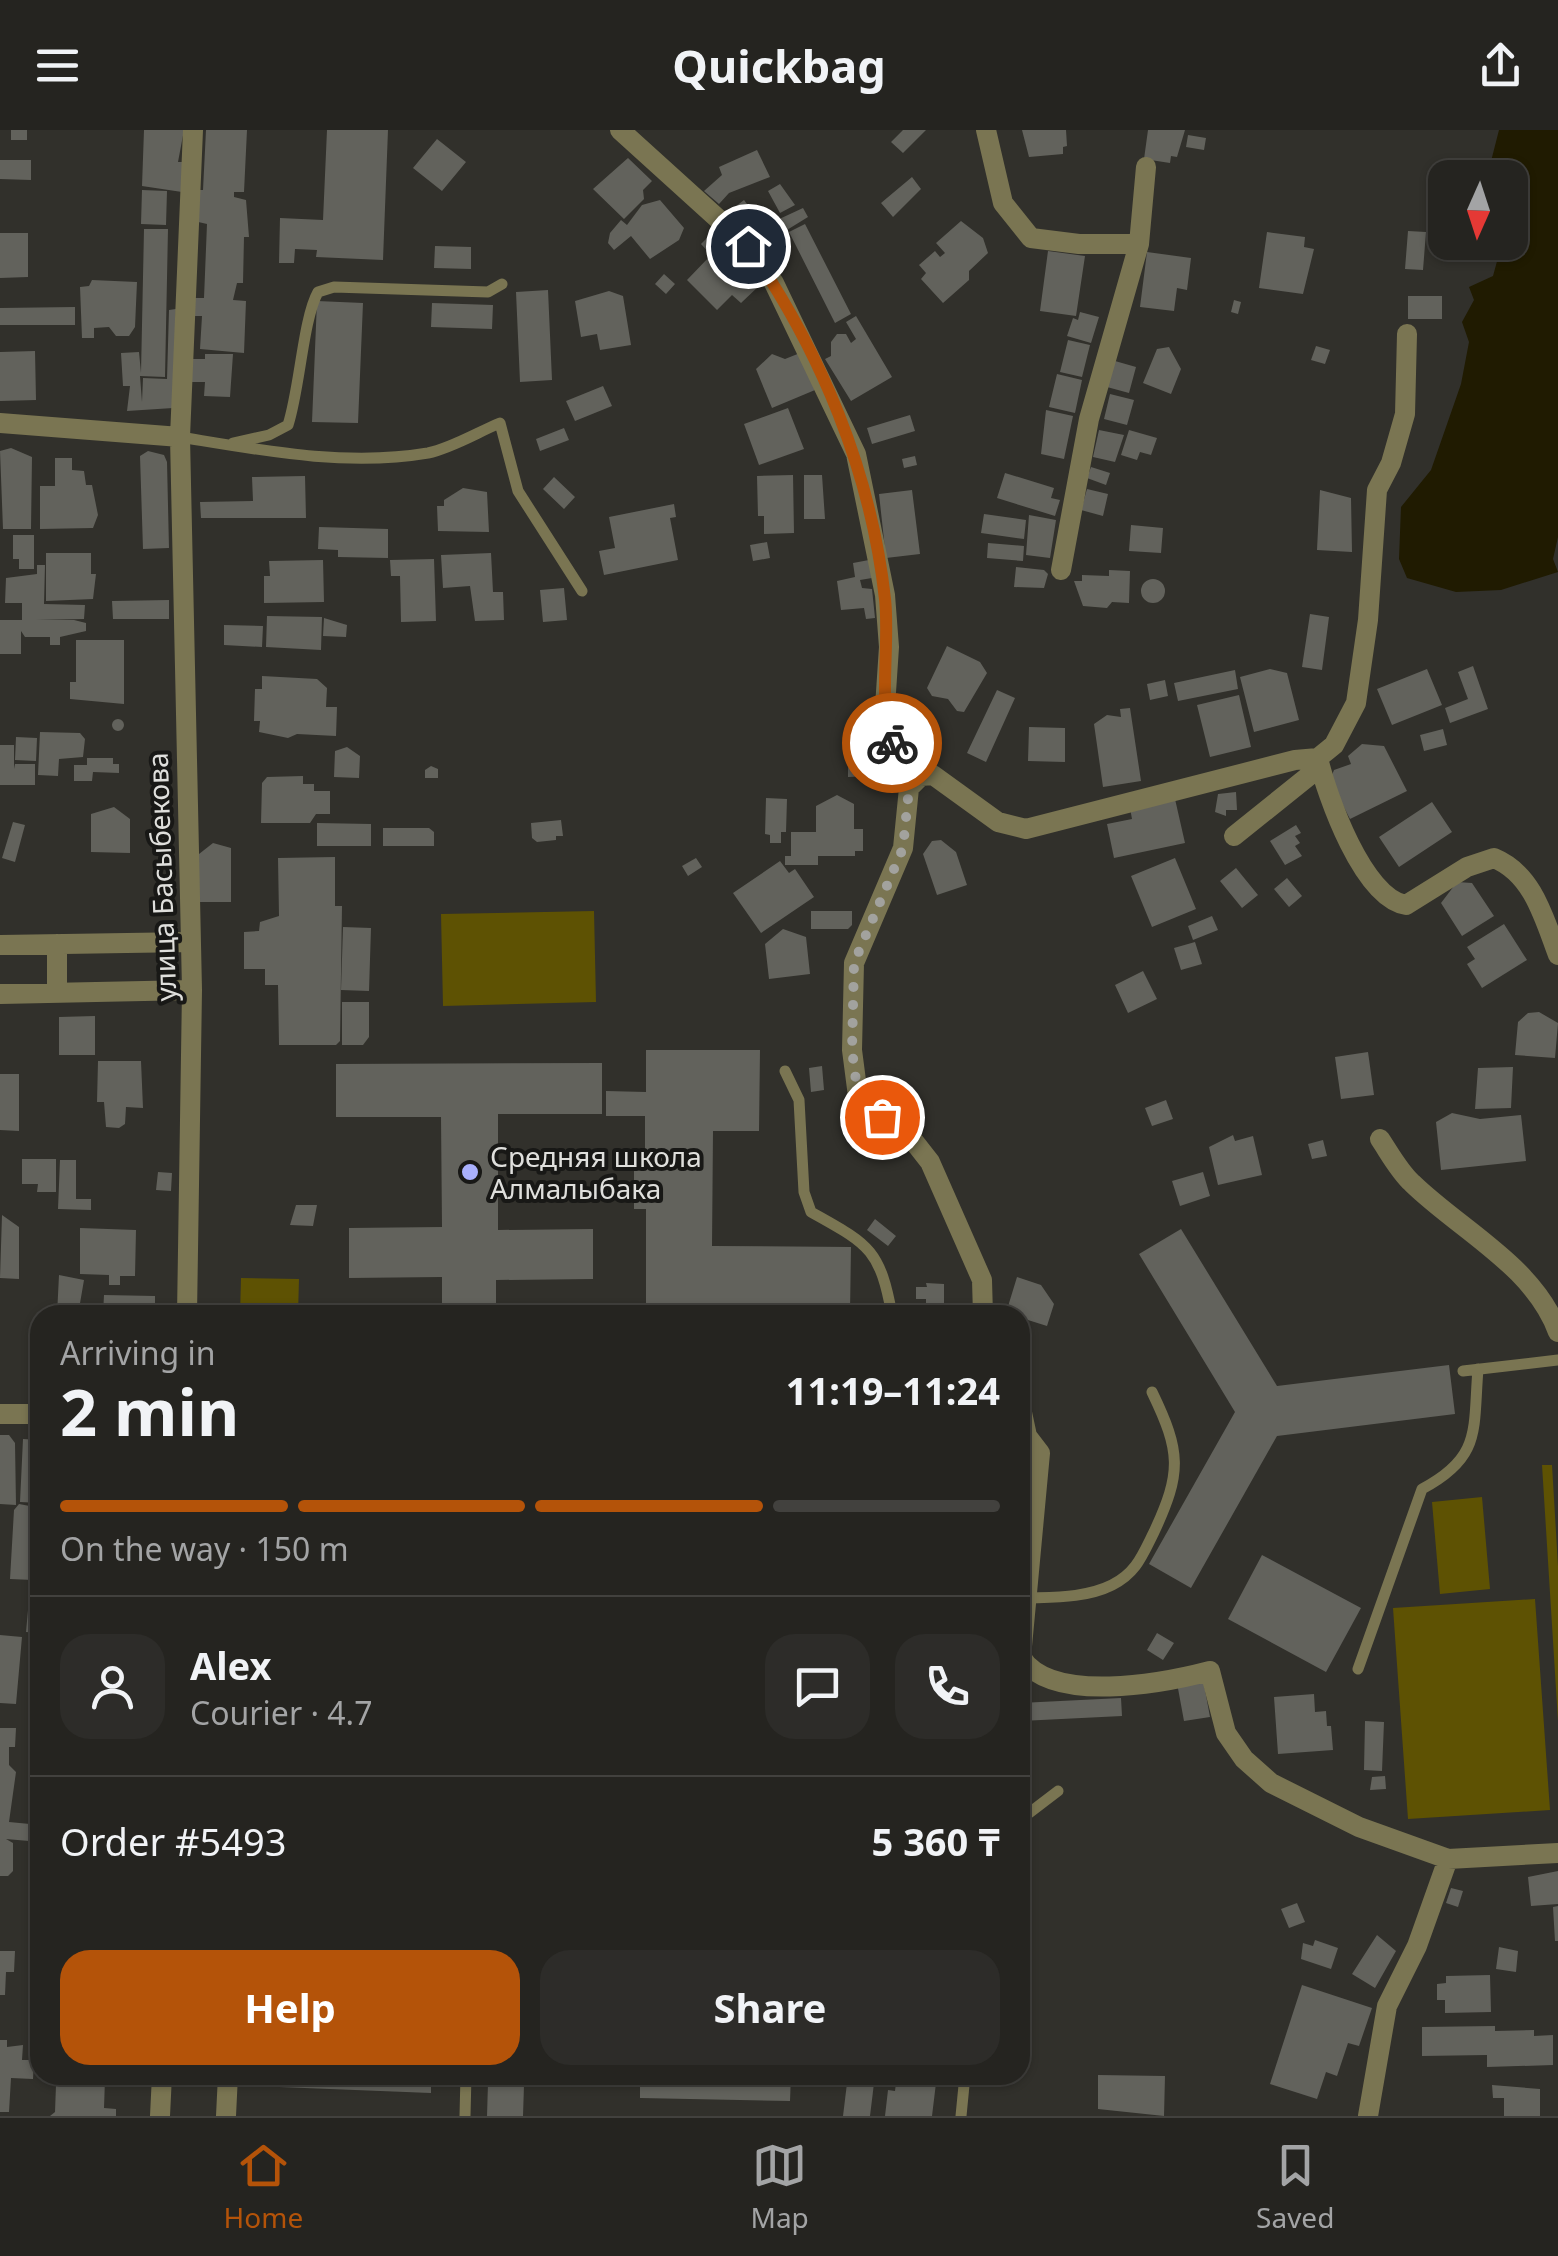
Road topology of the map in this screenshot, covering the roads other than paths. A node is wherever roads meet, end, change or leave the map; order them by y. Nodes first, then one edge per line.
1 (193, 130) edge
2 (620, 130) edge
3 (986, 130) edge
4 (1146, 167) dead end
5 (1139, 244) junction
6 (502, 284) dead end
7 (1407, 334) dead end
8 (0, 423) edge
9 (180, 437) junction
10 (224, 444) junction
11 (1061, 570) dead end
12 (582, 591) dead end
13 (891, 741) junction
14 (1319, 763) junction
15 (933, 774) junction
16 (909, 788) junction
17 (1234, 836) dead end
18 (190, 942) junction
19 (57, 944) junction
20 (0, 945) edge
21 (1558, 955) edge
22 (192, 990) junction
23 (57, 992) junction
24 (0, 994) edge
25 (784, 1071) dead end
26 (1380, 1139) dead end
27 (187, 1305) edge
28 (890, 1305) edge
29 (983, 1305) edge
30 (1558, 1332) edge
31 (1558, 1360) edge
32 (1478, 1369) junction
33 (1463, 1371) dead end
34 (1152, 1392) dead end
35 (0, 1414) edge
36 (30, 1414) edge
37 (1030, 1441) edge
38 (1030, 1565) edge
39 (1030, 1598) edge
40 (1358, 1668) dead end
41 (1030, 1671) edge
42 (1058, 1792) dead end
43 (1030, 1813) edge
44 (1558, 1853) edge
45 (1448, 1859) junction
46 (162, 2085) edge
47 (228, 2085) edge
48 (466, 2085) edge
49 (964, 2085) edge
50 (160, 2116) edge
51 (226, 2116) edge
52 (465, 2116) edge
53 (961, 2116) edge
54 (1368, 2116) edge

1 - 9 street, улица Басыбекова
2 - 13 street
3 - 5 street
4 - 5 street
5 - 11 street
6 - 10 lane
7 - 14 street
8 - 9 street
9 - 10 lane
9 - 18 street, улица Басыбекова
10 - 12 lane
13 - 15 street
13 - 16 street
14 - 15 street
14 - 17 street
14 - 21 street
15 - 16 street
16 - 29 street
18 - 19 street
18 - 22 street, улица Басыбекова
19 - 20 street
19 - 23 street
22 - 23 street
22 - 27 street, улица Басыбекова
23 - 24 street
25 - 28 lane
26 - 30 street
31 - 32 lane
32 - 33 lane
32 - 40 lane
34 - 39 lane
35 - 36 street
37 - 38 street
41 - 45 street
42 - 43 lane
44 - 45 street
45 - 54 street
46 - 50 street
47 - 51 street
48 - 52 lane
49 - 53 lane

